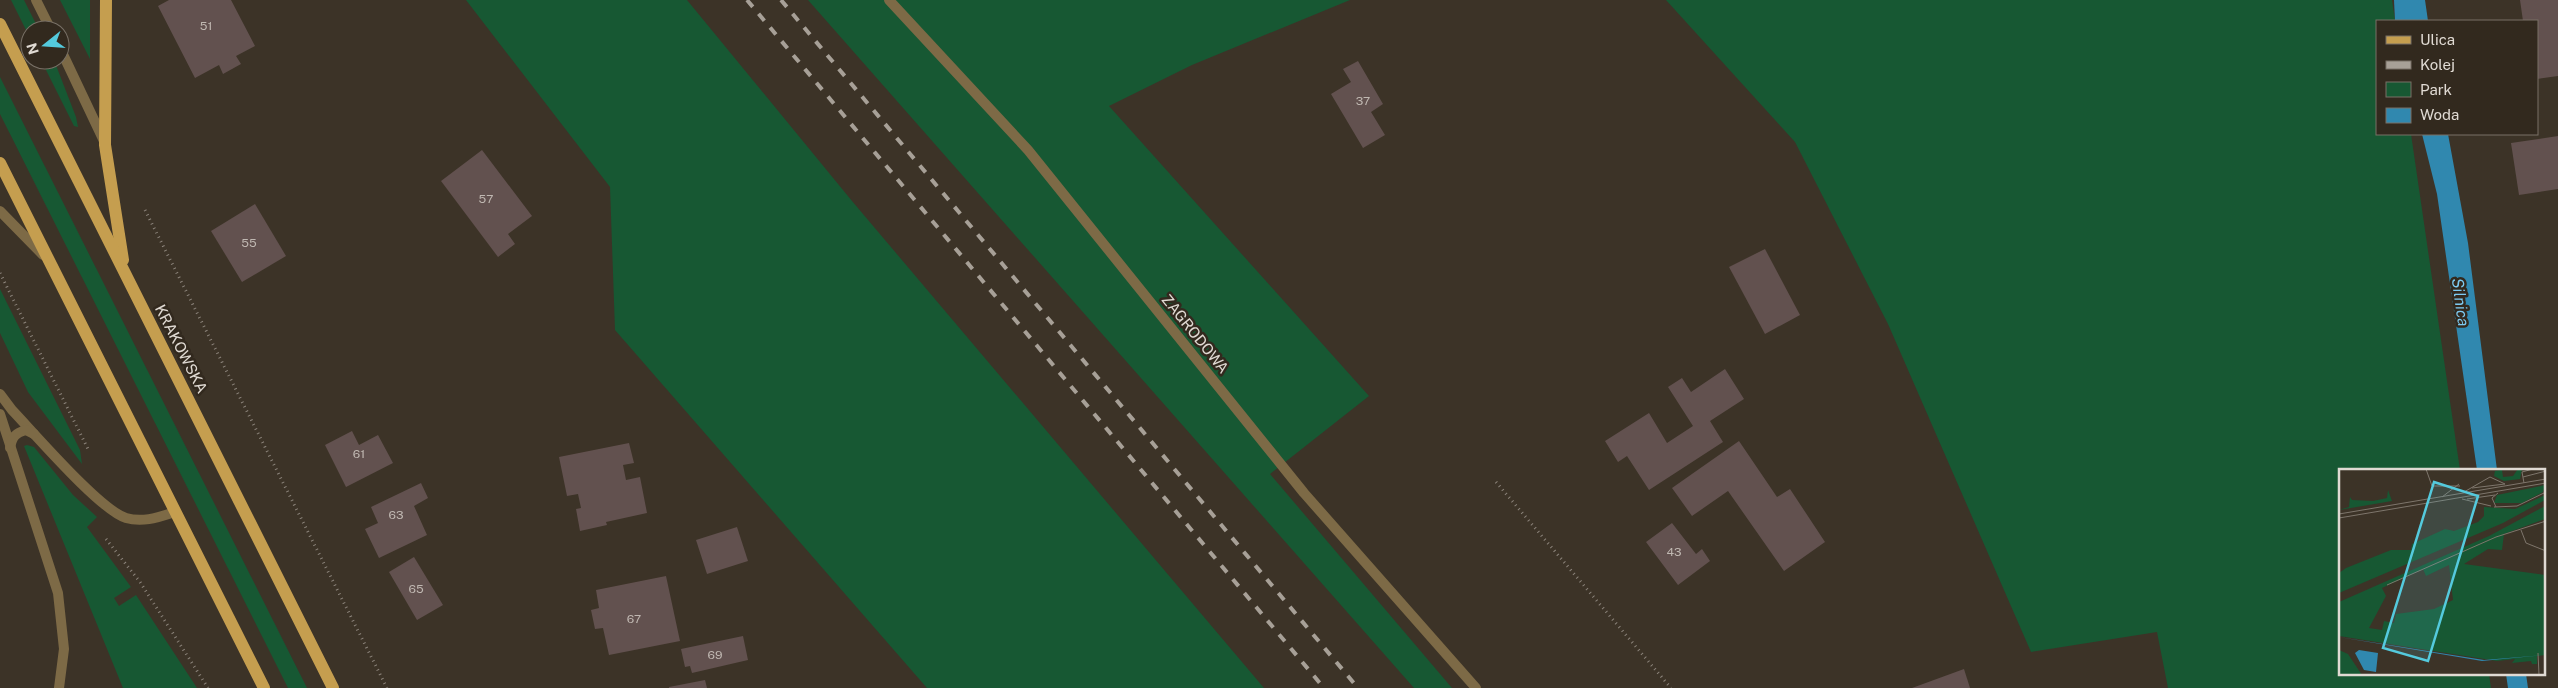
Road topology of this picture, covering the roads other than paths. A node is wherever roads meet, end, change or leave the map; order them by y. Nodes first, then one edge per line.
1 (36, 0) edge
2 (106, 0) edge
3 (889, 0) edge
4 (46, 20) edge
5 (0, 24) edge
6 (70, 70) edge
7 (105, 145) junction
8 (0, 163) edge
9 (0, 212) edge
10 (48, 260) junction
11 (124, 272) junction
12 (0, 394) edge
13 (0, 414) edge
14 (37, 435) junction
15 (10, 449) junction
16 (175, 512) junction
17 (59, 688) edge
18 (264, 688) edge
19 (333, 688) edge
20 (1476, 688) edge

1 - 4 street
2 - 7 main road
3 - 20 street, ZAGRODOWA
5 - 11 main road, KRAKOWSKA
6 - 7 street
7 - 11 main road
8 - 10 main road
9 - 10 street
10 - 16 main road
11 - 19 main road, KRAKOWSKA
12 - 14 street
13 - 15 street
14 - 15 street
14 - 16 street
15 - 17 street
16 - 18 main road

